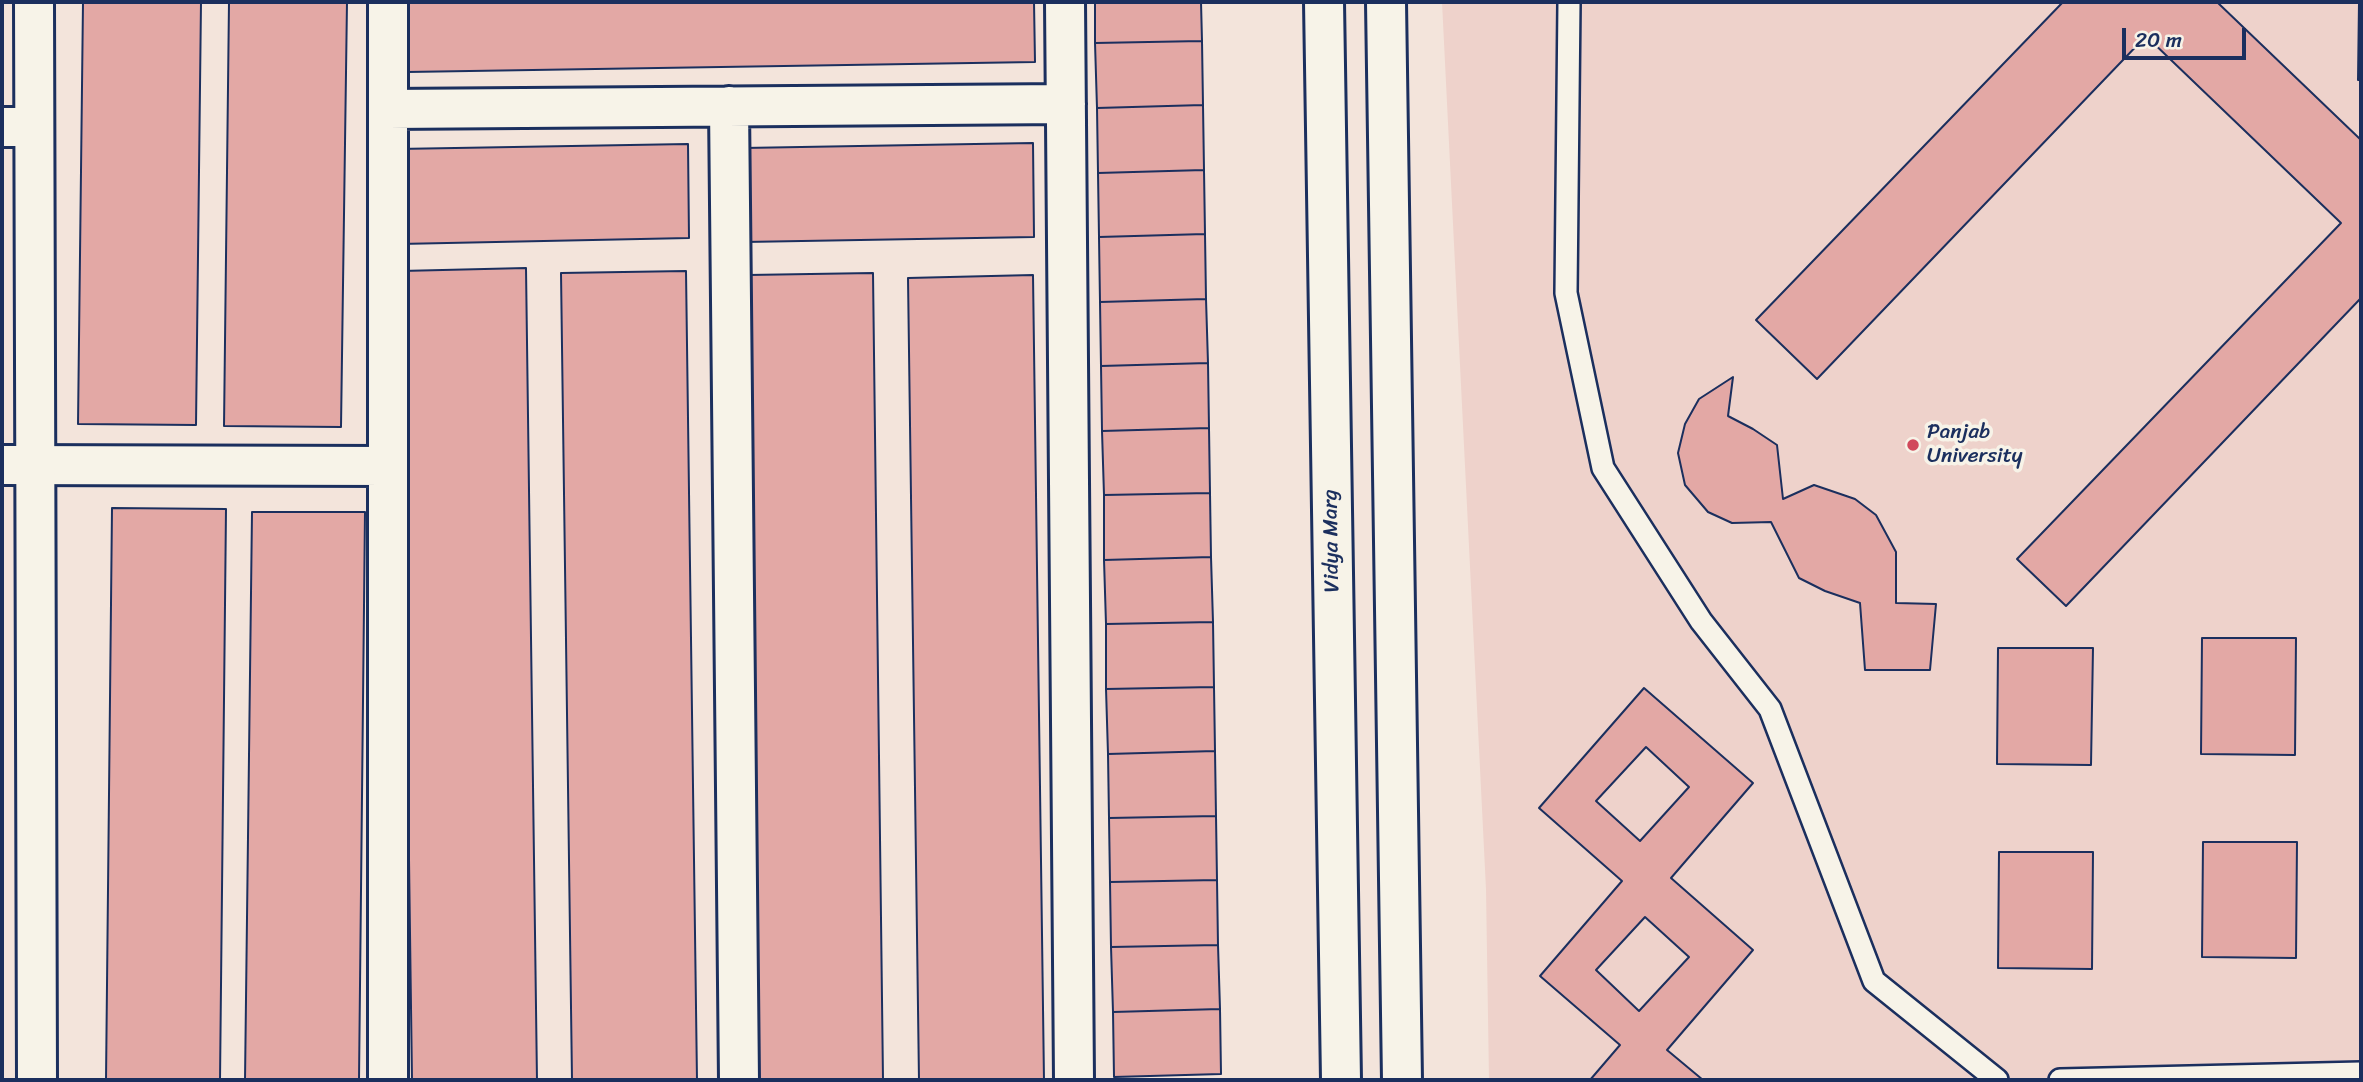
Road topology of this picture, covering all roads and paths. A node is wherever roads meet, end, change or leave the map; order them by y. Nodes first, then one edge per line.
1 (34, 2) edge
2 (388, 2) edge
3 (1065, 2) edge
4 (1324, 2) edge
5 (1386, 2) edge
6 (1569, 2) edge
7 (1066, 104) junction
8 (729, 106) junction
9 (388, 109) junction
10 (18, 127) edge
11 (19, 465) edge
12 (388, 466) junction
13 (2361, 1073) edge
14 (37, 1080) edge
15 (388, 1080) edge
16 (739, 1080) edge
17 (1074, 1080) edge
18 (1340, 1080) edge
19 (1402, 1080) edge
20 (1997, 1080) edge
21 (2060, 1080) edge

1 - 10 street
2 - 9 street
3 - 7 street
4 - 18 street, Vidya Marg
5 - 19 street
6 - 20 lane
7 - 8 street
7 - 17 street
8 - 9 street
8 - 16 street
9 - 12 street
10 - 11 street
11 - 12 street
11 - 14 street
12 - 15 street
13 - 21 lane

